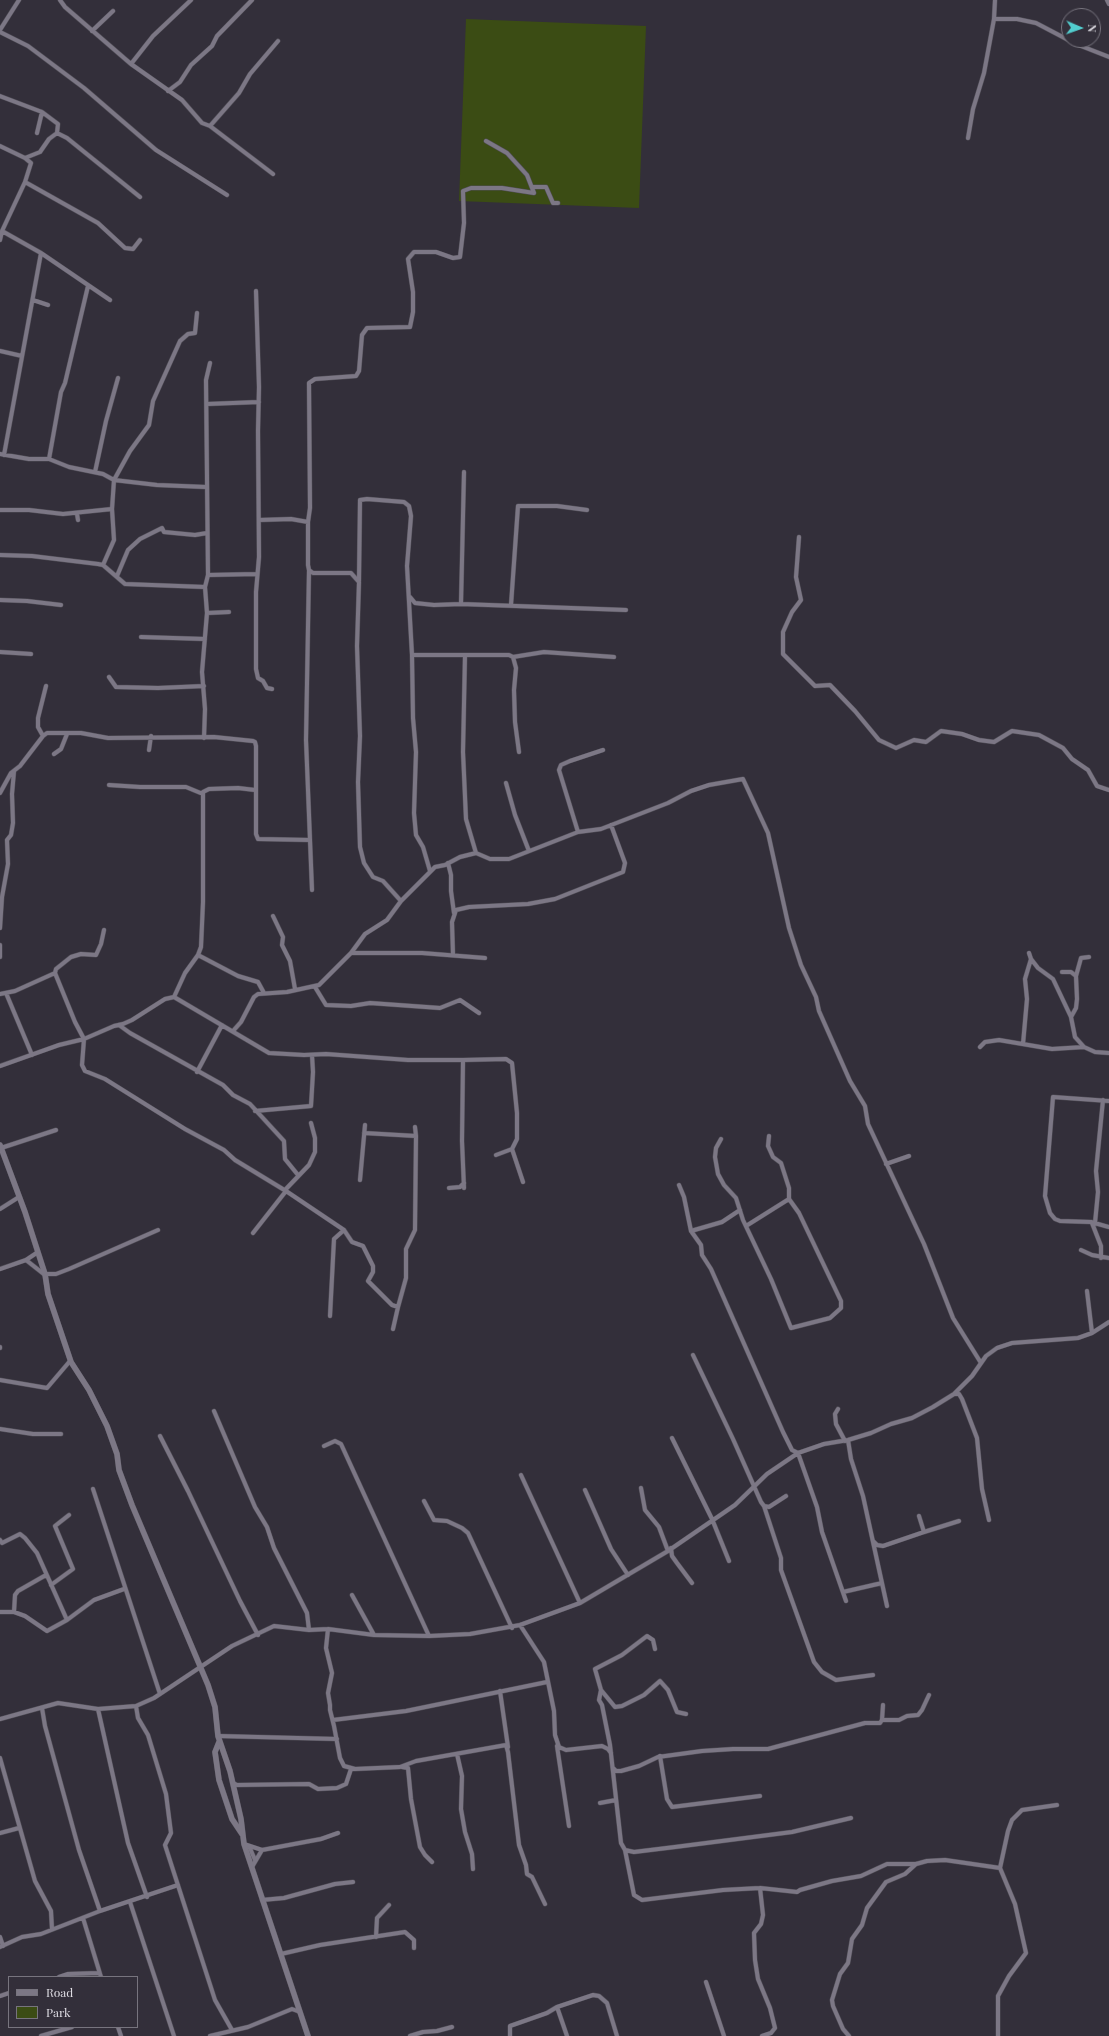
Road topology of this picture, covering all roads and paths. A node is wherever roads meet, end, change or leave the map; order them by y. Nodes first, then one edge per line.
1 (19, 0) edge
2 (60, 0) edge
3 (191, 0) edge
4 (252, 0) edge
5 (995, 0) edge
6 (1107, 0) edge
7 (1109, 4) edge
8 (113, 11) dead end
9 (994, 19) junction
10 (0, 31) edge
11 (92, 31) junction
12 (278, 41) dead end
13 (1109, 57) edge
14 (131, 64) junction
15 (168, 91) junction
16 (0, 96) edge
17 (42, 112) junction
18 (210, 126) junction
19 (57, 132) junction
20 (37, 133) dead end
21 (968, 138) dead end
22 (486, 141) dead end
23 (0, 146) edge
24 (26, 158) junction
25 (274, 174) dead end
26 (25, 182) junction
27 (532, 187) junction
28 (227, 195) dead end
29 (140, 197) dead end
30 (558, 203) dead end
31 (2, 231) junction
32 (0, 240) edge
33 (140, 240) dead end
34 (41, 253) junction
35 (88, 286) junction
36 (256, 291) dead end
37 (33, 300) junction
38 (110, 300) dead end
39 (48, 305) dead end
40 (197, 313) dead end
41 (0, 351) edge
42 (22, 356) junction
43 (210, 364) dead end
44 (118, 378) dead end
45 (259, 402) junction
46 (207, 404) junction
47 (2, 455) edge
48 (49, 459) junction
49 (95, 472) junction
50 (464, 472) dead end
51 (114, 480) junction
52 (206, 487) junction
53 (112, 508) junction
54 (0, 510) edge
55 (587, 510) dead end
56 (77, 514) junction
57 (78, 520) dead end
58 (259, 520) junction
59 (308, 522) junction
60 (207, 533) junction
61 (799, 537) dead end
62 (0, 555) edge
63 (103, 565) junction
64 (309, 570) junction
65 (208, 574) junction
66 (257, 574) junction
67 (117, 576) junction
68 (359, 582) junction
69 (205, 587) junction
70 (410, 597) junction
71 (0, 600) edge
72 (461, 604) junction
73 (61, 605) dead end
74 (511, 606) junction
75 (626, 610) dead end
76 (229, 612) dead end
77 (207, 613) junction
78 (141, 637) dead end
79 (205, 638) junction
80 (0, 652) edge
81 (31, 654) dead end
82 (412, 655) junction
83 (465, 655) junction
84 (513, 657) junction
85 (614, 657) dead end
86 (109, 677) dead end
87 (46, 686) dead end
88 (204, 686) junction
89 (272, 689) dead end
90 (67, 734) junction
91 (43, 736) junction
92 (151, 736) junction
93 (204, 738) junction
94 (148, 750) dead end
95 (603, 750) dead end
96 (520, 752) dead end
97 (54, 754) dead end
98 (14, 770) junction
99 (506, 783) dead end
100 (109, 785) dead end
101 (255, 790) junction
102 (1109, 790) edge
103 (0, 793) edge
104 (203, 794) junction
105 (611, 825) junction
106 (578, 832) junction
107 (310, 840) junction
108 (476, 852) junction
109 (529, 852) junction
110 (448, 863) junction
111 (430, 871) junction
112 (312, 890) dead end
113 (401, 900) junction
114 (454, 913) junction
115 (274, 916) dead end
116 (0, 928) edge
117 (104, 930) dead end
118 (0, 945) edge
119 (351, 953) junction
120 (1029, 953) dead end
121 (198, 955) junction
122 (452, 955) junction
123 (1089, 956) dead end
124 (0, 957) edge
125 (485, 958) dead end
126 (1031, 959) junction
127 (1062, 972) dead end
128 (55, 973) junction
129 (1076, 976) junction
130 (315, 987) junction
131 (295, 989) junction
132 (6, 993) junction
133 (264, 993) junction
134 (0, 994) edge
135 (174, 997) junction
136 (479, 1013) dead end
137 (1071, 1017) junction
138 (119, 1025) junction
139 (222, 1025) junction
140 (233, 1031) junction
141 (84, 1038) junction
142 (1023, 1044) junction
143 (980, 1047) dead end
144 (1084, 1047) junction
145 (1109, 1053) edge
146 (32, 1055) junction
147 (312, 1055) junction
148 (463, 1060) junction
149 (0, 1066) edge
150 (198, 1072) junction
151 (1103, 1100) junction
152 (1109, 1101) edge
153 (255, 1111) junction
154 (311, 1123) dead end
155 (365, 1125) dead end
156 (415, 1127) dead end
157 (56, 1130) dead end
158 (364, 1132) junction
159 (416, 1136) junction
160 (769, 1136) dead end
161 (720, 1139) dead end
162 (0, 1147) edge
163 (512, 1149) junction
164 (496, 1155) dead end
165 (909, 1156) dead end
166 (886, 1164) junction
167 (298, 1175) junction
168 (360, 1180) dead end
169 (523, 1182) dead end
170 (679, 1185) dead end
171 (449, 1188) dead end
172 (286, 1190) junction
173 (19, 1198) junction
174 (790, 1199) junction
175 (0, 1209) edge
176 (740, 1210) junction
177 (1093, 1223) junction
178 (746, 1226) junction
179 (1109, 1227) edge
180 (158, 1230) dead end
181 (344, 1230) junction
182 (691, 1231) junction
183 (253, 1232) dead end
184 (1081, 1250) dead end
185 (38, 1252) junction
186 (1101, 1258) junction
187 (1109, 1258) edge
188 (26, 1260) junction
189 (0, 1268) edge
190 (45, 1275) junction
191 (1088, 1292) dead end
192 (398, 1308) junction
193 (330, 1316) dead end
194 (1109, 1322) edge
195 (393, 1328) dead end
196 (1092, 1333) junction
197 (693, 1355) dead end
198 (70, 1361) junction
199 (981, 1363) junction
200 (0, 1380) edge
201 (954, 1394) junction
202 (838, 1409) dead end
203 (214, 1411) dead end
204 (0, 1429) edge
205 (61, 1434) dead end
206 (160, 1436) dead end
207 (672, 1438) dead end
208 (846, 1441) junction
209 (324, 1446) dead end
210 (798, 1453) junction
211 (521, 1475) dead end
212 (754, 1486) junction
213 (92, 1488) dead end
214 (641, 1488) dead end
215 (585, 1490) dead end
216 (786, 1496) dead end
217 (424, 1501) dead end
218 (764, 1506) junction
219 (69, 1515) dead end
220 (919, 1516) dead end
221 (712, 1519) junction
222 (989, 1520) dead end
223 (959, 1521) dead end
224 (924, 1532) junction
225 (0, 1540) edge
226 (872, 1541) junction
227 (669, 1549) junction
228 (729, 1561) dead end
229 (46, 1575) junction
230 (628, 1575) junction
231 (692, 1583) dead end
232 (882, 1583) junction
233 (51, 1584) junction
234 (124, 1589) junction
235 (843, 1592) junction
236 (352, 1595) dead end
237 (846, 1601) dead end
238 (580, 1603) junction
239 (887, 1606) dead end
240 (0, 1612) edge
241 (14, 1612) junction
242 (67, 1620) junction
243 (520, 1625) junction
244 (512, 1628) junction
245 (328, 1629) junction
246 (309, 1630) junction
247 (258, 1635) junction
248 (374, 1635) junction
249 (429, 1636) junction
250 (655, 1649) dead end
251 (200, 1669) junction
252 (873, 1675) dead end
253 (547, 1682) junction
254 (601, 1690) junction
255 (500, 1691) junction
256 (160, 1694) junction
257 (929, 1695) dead end
258 (883, 1705) dead end
259 (136, 1706) junction
260 (42, 1708) junction
261 (98, 1709) junction
262 (686, 1714) dead end
263 (0, 1719) edge
264 (332, 1720) junction
265 (882, 1720) junction
266 (218, 1739) junction
267 (337, 1739) junction
268 (557, 1744) junction
269 (508, 1747) junction
270 (611, 1753) junction
271 (457, 1754) junction
272 (660, 1756) junction
273 (0, 1758) edge
274 (400, 1767) junction
275 (613, 1767) junction
276 (352, 1768) junction
277 (6, 1777) junction
278 (0, 1778) edge
279 (235, 1785) junction
280 (760, 1796) dead end
281 (616, 1800) junction
282 (600, 1803) dead end
283 (1057, 1805) dead end
284 (851, 1818) dead end
285 (569, 1826) dead end
286 (19, 1828) junction
287 (0, 1834) edge
288 (338, 1834) dead end
289 (242, 1835) junction
290 (246, 1845) junction
291 (262, 1850) junction
292 (625, 1850) junction
293 (255, 1860) junction
294 (432, 1862) dead end
295 (916, 1864) junction
296 (251, 1867) junction
297 (1000, 1868) junction
298 (473, 1869) dead end
299 (353, 1882) dead end
300 (178, 1885) junction
301 (760, 1888) junction
302 (147, 1897) junction
303 (262, 1900) junction
304 (130, 1902) junction
305 (545, 1904) dead end
306 (389, 1905) dead end
307 (100, 1911) junction
308 (83, 1918) junction
309 (52, 1929) junction
310 (0, 1937) edge
311 (376, 1937) junction
312 (1, 1946) edge
313 (414, 1948) dead end
314 (281, 1954) junction
315 (100, 1975) edge
316 (62, 1976) edge
317 (706, 1982) dead end
318 (294, 1996) junction
319 (557, 2007) junction
320 (292, 2009) junction
321 (300, 2012) junction
322 (452, 2027) dead end
323 (69, 2028) edge
324 (232, 2030) junction
325 (772, 2034) edge
326 (43, 2036) edge
327 (174, 2036) edge
328 (210, 2036) edge
329 (308, 2036) edge
330 (410, 2036) edge
331 (510, 2036) edge
332 (567, 2036) edge
333 (617, 2036) edge
334 (724, 2036) edge
335 (762, 2036) edge
336 (849, 2036) edge
337 (998, 2036) edge

1 - 10 street
2 - 11 street
3 - 14 street
4 - 15 street
5 - 9 street
6 - 7 street
8 - 11 street
9 - 13 street
9 - 21 street
10 - 28 street
11 - 14 street
12 - 18 street
14 - 15 street
15 - 18 street
16 - 17 street
17 - 19 street
17 - 20 street
18 - 25 street
19 - 24 street
19 - 29 street
22 - 27 street
23 - 24 street
24 - 26 street
26 - 31 street
26 - 33 street
27 - 30 street
27 - 59 street
31 - 32 street
31 - 34 street
34 - 35 street
34 - 37 street
35 - 38 street
35 - 48 street
36 - 45 street
37 - 39 street
37 - 42 street
40 - 51 street
41 - 42 street
42 - 47 street
43 - 46 street
44 - 49 street
45 - 46 street
45 - 58 street
46 - 52 street
47 - 48 street
48 - 49 street
49 - 51 street
50 - 72 street
51 - 52 street
51 - 53 street
52 - 60 street
53 - 56 street
53 - 63 street
54 - 56 street
55 - 74 street
56 - 57 street
58 - 59 street
58 - 66 street
59 - 64 street
60 - 65 street
60 - 67 street
61 - 102 street
62 - 63 street
63 - 67 street
64 - 68 street
64 - 107 street
65 - 66 street
65 - 69 street
66 - 89 street
67 - 69 street
68 - 70 street
68 - 113 street
69 - 77 street
70 - 72 street
70 - 82 street
71 - 73 street
72 - 74 street
74 - 75 street
76 - 77 street
77 - 79 street
78 - 79 street
79 - 88 street
80 - 81 street
82 - 83 street
82 - 111 street
83 - 84 street
83 - 108 street
84 - 85 street
84 - 96 street
86 - 88 street
87 - 91 street
88 - 93 street
90 - 91 street
90 - 92 street
90 - 97 street
91 - 98 street
92 - 93 street
92 - 94 street
93 - 101 street
95 - 106 street
98 - 103 street
98 - 116 street
99 - 109 street
100 - 104 street
101 - 104 street
101 - 107 street
104 - 121 street
105 - 106 street
105 - 114 street
105 - 166 street
106 - 109 street
107 - 112 street
108 - 109 street
108 - 110 street
110 - 111 street
110 - 114 street
111 - 113 street
113 - 119 street
114 - 122 street
115 - 131 street
117 - 128 street
118 - 124 street
119 - 122 street
119 - 130 street
120 - 126 street
121 - 133 street
121 - 135 street
122 - 125 street
123 - 129 street
126 - 137 street
126 - 142 street
127 - 129 street
128 - 132 street
128 - 141 street
129 - 137 street
130 - 131 street
130 - 136 street
131 - 133 street
132 - 134 street
132 - 146 street
133 - 140 street
135 - 138 street
135 - 139 street
137 - 144 street
138 - 141 street
138 - 150 street
139 - 140 street
139 - 150 street
140 - 147 street
141 - 146 street
141 - 172 street
142 - 143 street
142 - 144 street
144 - 145 street
146 - 149 street
147 - 148 street
147 - 153 street
148 - 163 street
148 - 171 street
150 - 153 street
151 - 152 street
151 - 177 street
151 - 177 street
153 - 167 street
154 - 167 street
155 - 158 street
156 - 159 street
157 - 162 street
158 - 159 street
158 - 168 street
159 - 192 street
160 - 174 street
161 - 176 street
162 - 173 street
163 - 164 street
163 - 169 street
165 - 166 street
166 - 199 street
167 - 172 street
170 - 182 street
172 - 181 street
172 - 183 street
173 - 175 street
173 - 185 street
174 - 178 street
174 - 178 street
176 - 178 street
176 - 182 street
177 - 179 street
177 - 186 street
180 - 190 street
181 - 192 street
181 - 193 street
182 - 210 street
184 - 186 street
185 - 188 street
185 - 190 street
186 - 187 street
188 - 189 street
188 - 190 street
190 - 198 street
191 - 196 street
192 - 195 street
194 - 196 street
196 - 199 street
197 - 212 street
198 - 200 street
198 - 251 street
199 - 201 street
201 - 208 street
201 - 222 street
202 - 208 street
203 - 246 street
204 - 205 street
206 - 247 street
207 - 221 street
208 - 210 street
208 - 226 street
209 - 249 street
210 - 212 street
210 - 235 street
211 - 238 street
212 - 218 street
212 - 221 street
213 - 234 street
214 - 227 street
215 - 230 street
216 - 218 street
217 - 244 street
218 - 252 street
219 - 233 street
220 - 224 street
221 - 227 street
221 - 228 street
223 - 224 street
224 - 226 street
225 - 229 street
226 - 232 street
227 - 230 street
227 - 231 street
229 - 233 street
229 - 241 street
230 - 238 street
232 - 235 street
232 - 239 street
233 - 242 street
234 - 242 street
234 - 256 street
235 - 237 street
236 - 248 street
238 - 243 street
240 - 241 street
241 - 242 street
243 - 244 street
243 - 253 street
244 - 249 street
245 - 246 street
245 - 248 street
245 - 264 street
246 - 247 street
247 - 251 street
248 - 249 street
250 - 254 street
251 - 256 street
251 - 266 street
253 - 255 street
253 - 268 street
254 - 262 street
254 - 270 street
255 - 264 street
255 - 269 street
256 - 259 street
257 - 265 street
258 - 265 street
259 - 261 street
259 - 300 street
260 - 261 street
260 - 263 street
260 - 307 street
261 - 302 street
264 - 267 street
265 - 272 street
266 - 267 street
266 - 279 street
266 - 289 street
267 - 276 street
268 - 270 street
268 - 285 street
269 - 271 street
269 - 305 street
270 - 275 street
271 - 274 street
271 - 298 street
272 - 275 street
272 - 280 street
273 - 277 street
274 - 276 street
274 - 294 street
275 - 281 street
276 - 279 street
277 - 278 street
277 - 286 street
279 - 289 street
281 - 282 street
281 - 292 street
283 - 297 street
284 - 292 street
286 - 287 street
286 - 309 street
288 - 291 street
289 - 290 street
290 - 291 street
290 - 293 street
290 - 296 street
291 - 293 street
292 - 301 street
293 - 296 street
295 - 297 street
295 - 301 street
295 - 336 street
296 - 303 street
297 - 337 street
299 - 303 street
300 - 302 street
300 - 324 street
301 - 325 street
302 - 304 street
303 - 314 street
304 - 307 street
304 - 327 street
306 - 311 street
307 - 308 street
308 - 309 street
308 - 315 street
309 - 312 street
310 - 312 street
311 - 313 street
311 - 314 street
314 - 318 street
315 - 316 street
317 - 334 street
318 - 320 street
318 - 321 street
319 - 331 street
319 - 332 street
319 - 333 street
320 - 321 street
320 - 324 street
321 - 329 street
322 - 330 street
323 - 326 street
324 - 328 street
325 - 335 street

